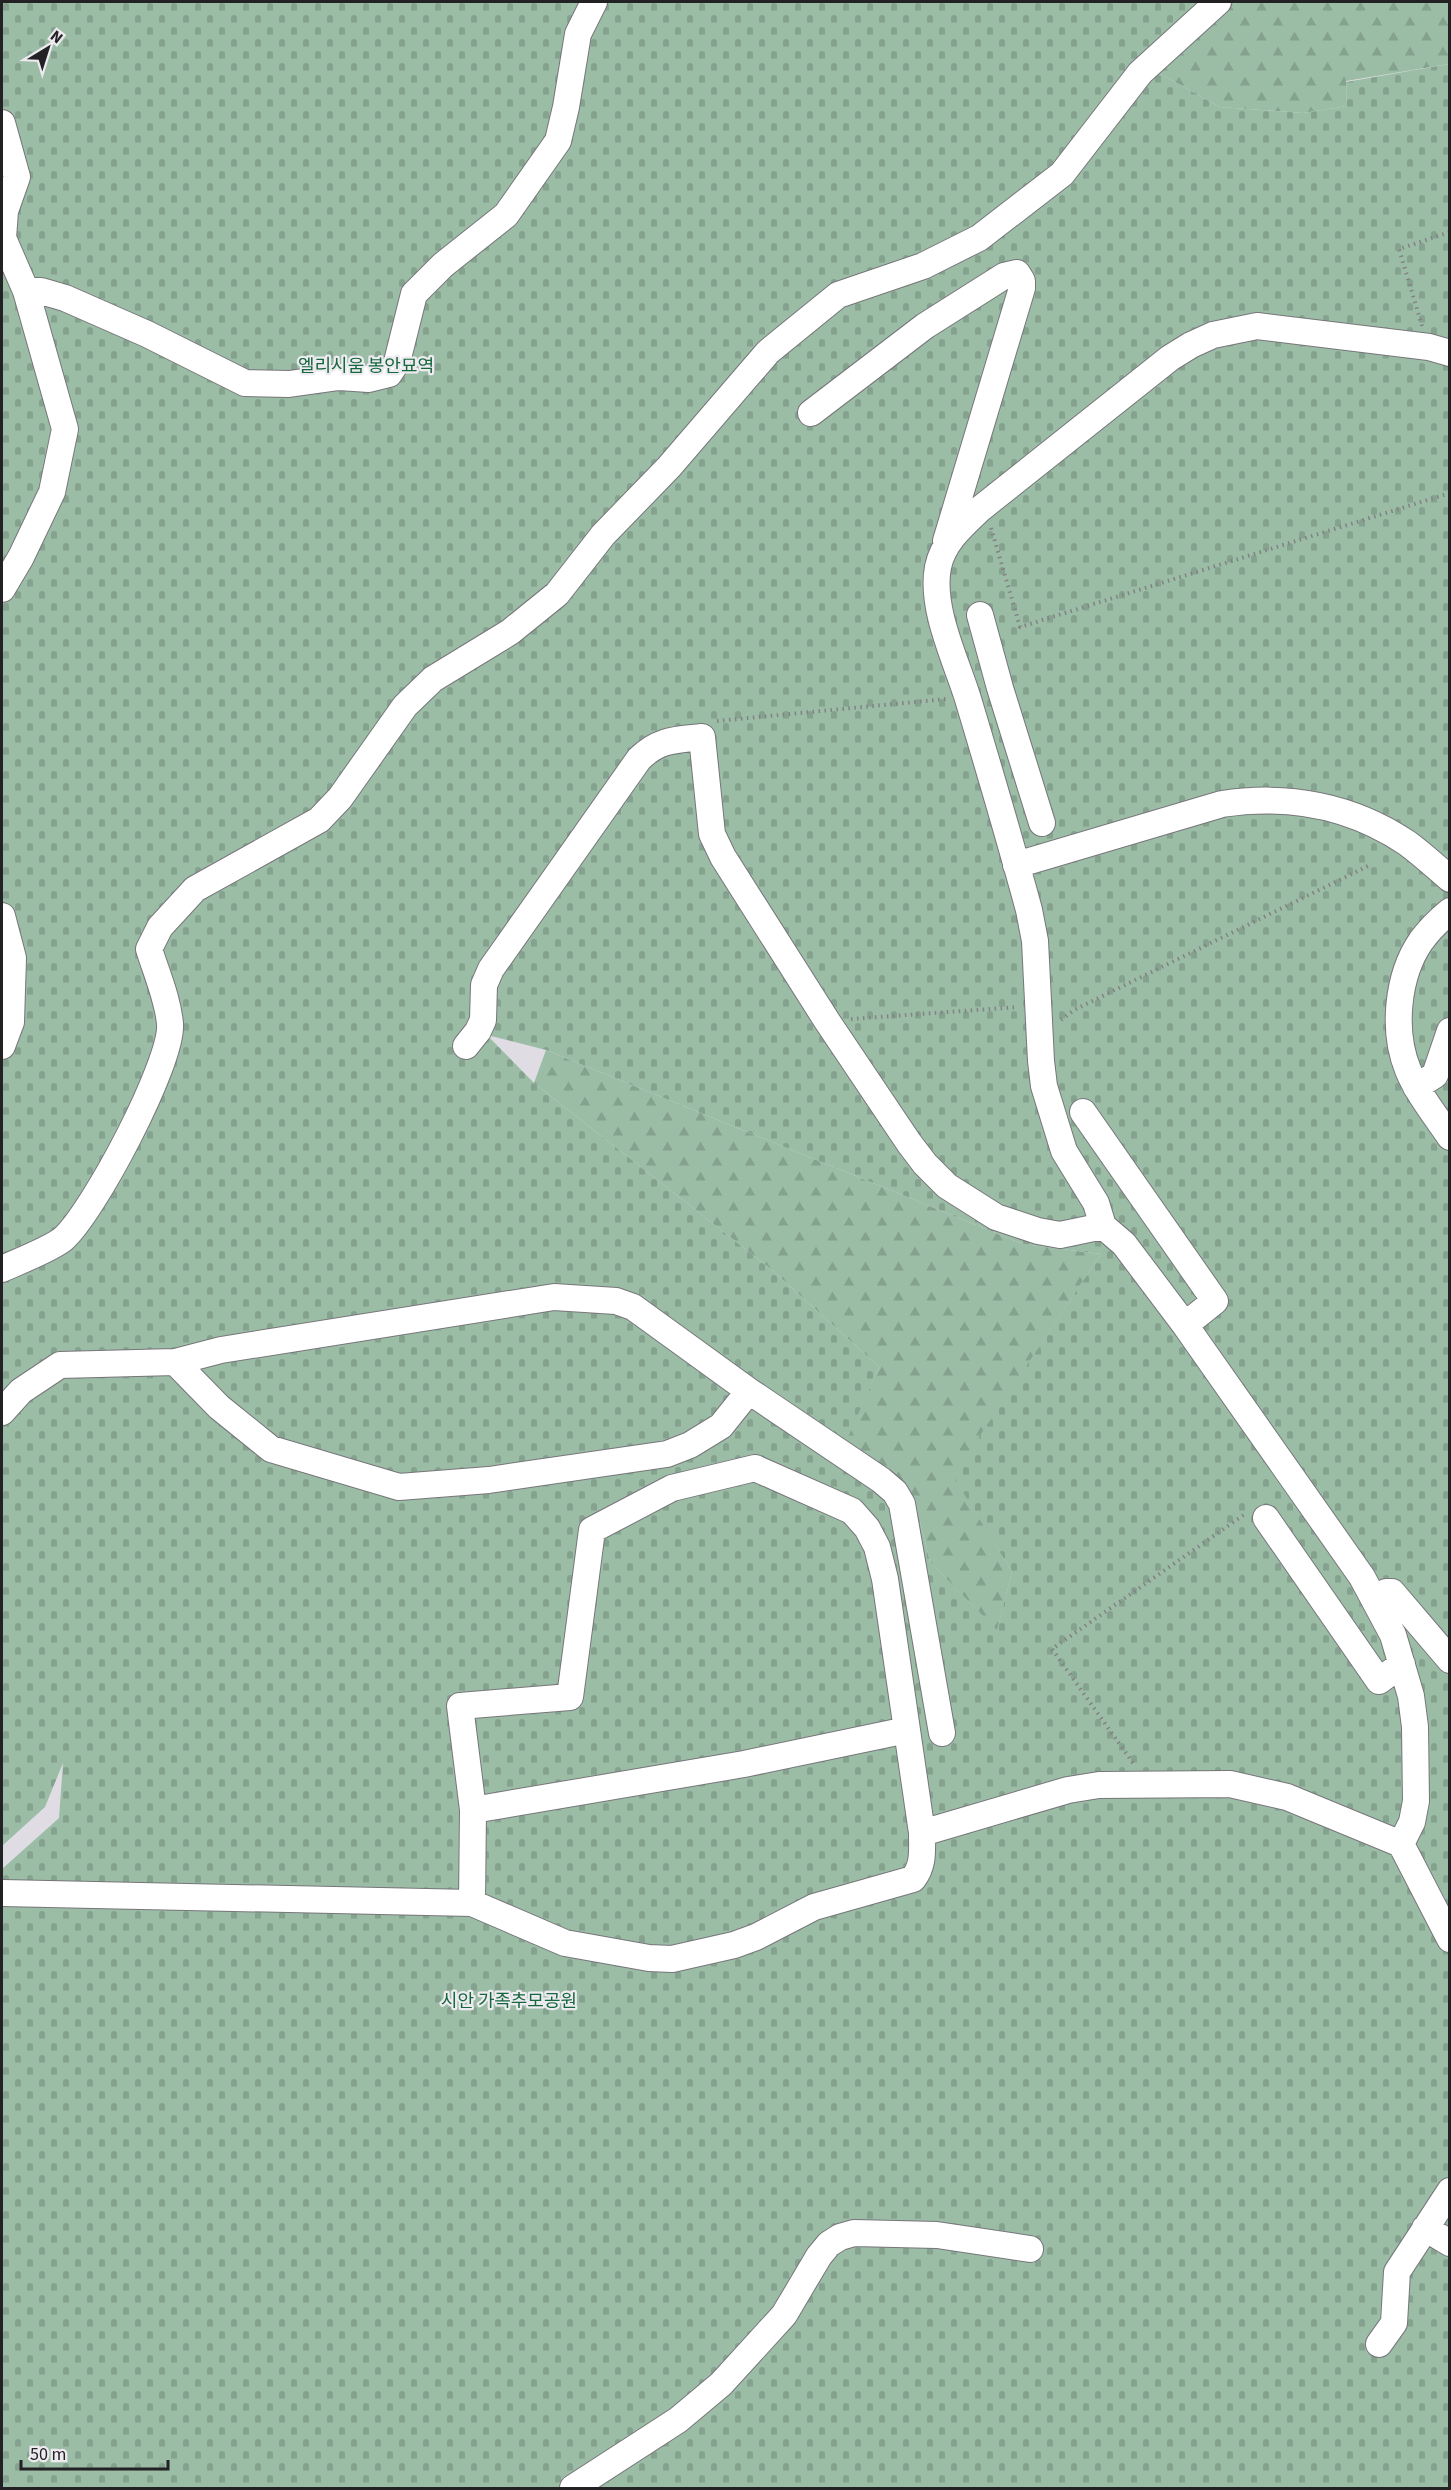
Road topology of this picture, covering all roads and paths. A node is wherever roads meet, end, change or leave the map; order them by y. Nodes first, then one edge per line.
1 (594, 2) edge
2 (1218, 2) edge
3 (2, 123) edge
4 (1449, 232) edge
5 (26, 291) junction
6 (1439, 350) edge
7 (811, 413) dead end
8 (1449, 493) edge
9 (980, 509) junction
10 (943, 552) junction
11 (2, 589) edge
12 (981, 615) dead end
13 (1000, 688) junction
14 (968, 697) junction
15 (702, 737) junction
16 (1042, 823) dead end
17 (1017, 865) junction
18 (1368, 866) dead end
19 (1449, 879) edge
20 (1449, 911) edge
21 (2, 916) edge
22 (1038, 1006) junction
23 (827, 1021) junction
24 (1449, 1032) edge
25 (1039, 1038) junction
26 (2, 1046) edge
27 (466, 1046) dead end
28 (1416, 1087) junction
29 (1083, 1112) dead end
30 (1449, 1137) edge
31 (1103, 1226) junction
32 (2, 1269) edge
33 (1185, 1325) junction
34 (175, 1362) junction
35 (749, 1391) junction
36 (2, 1412) edge
37 (1255, 1515) joint
38 (1374, 1599) junction
39 (1449, 1660) edge
40 (1402, 1664) junction
41 (907, 1730) junction
42 (942, 1733) dead end
43 (1148, 1784) junction
44 (472, 1809) junction
45 (922, 1833) junction
46 (1401, 1844) junction
47 (2, 1893) edge
48 (472, 1903) junction
49 (1447, 1927) edge
50 (1449, 2191) edge
51 (1425, 2228) junction
52 (1449, 2243) edge
53 (1030, 2250) dead end
54 (1379, 2344) dead end
55 (573, 2488) edge

1 - 5 lane
2 - 32 lane
3 - 5 lane
4 - 6 path
5 - 11 lane
6 - 9 lane
7 - 10 lane
8 - 9 path
9 - 10 lane
10 - 14 lane
12 - 13 lane
13 - 14 lane
13 - 16 lane
14 - 15 path
14 - 17 lane
15 - 23 lane
15 - 27 lane
17 - 19 lane
17 - 22 lane
18 - 25 path
20 - 28 lane
21 - 26 lane
22 - 23 path
22 - 25 lane
23 - 31 lane
24 - 28 lane
25 - 31 lane
28 - 30 lane
29 - 33 lane
31 - 33 lane
33 - 38 lane
34 - 35 lane
34 - 35 lane
34 - 36 lane
35 - 42 lane
37 - 40 lane
37 - 43 path
38 - 39 lane
38 - 40 lane
40 - 46 lane
41 - 44 lane
41 - 44 lane
41 - 45 lane
43 - 45 lane
43 - 46 lane
44 - 48 lane
45 - 48 lane
46 - 49 lane
47 - 48 lane
50 - 51 lane
51 - 52 lane
51 - 54 lane
53 - 55 lane

